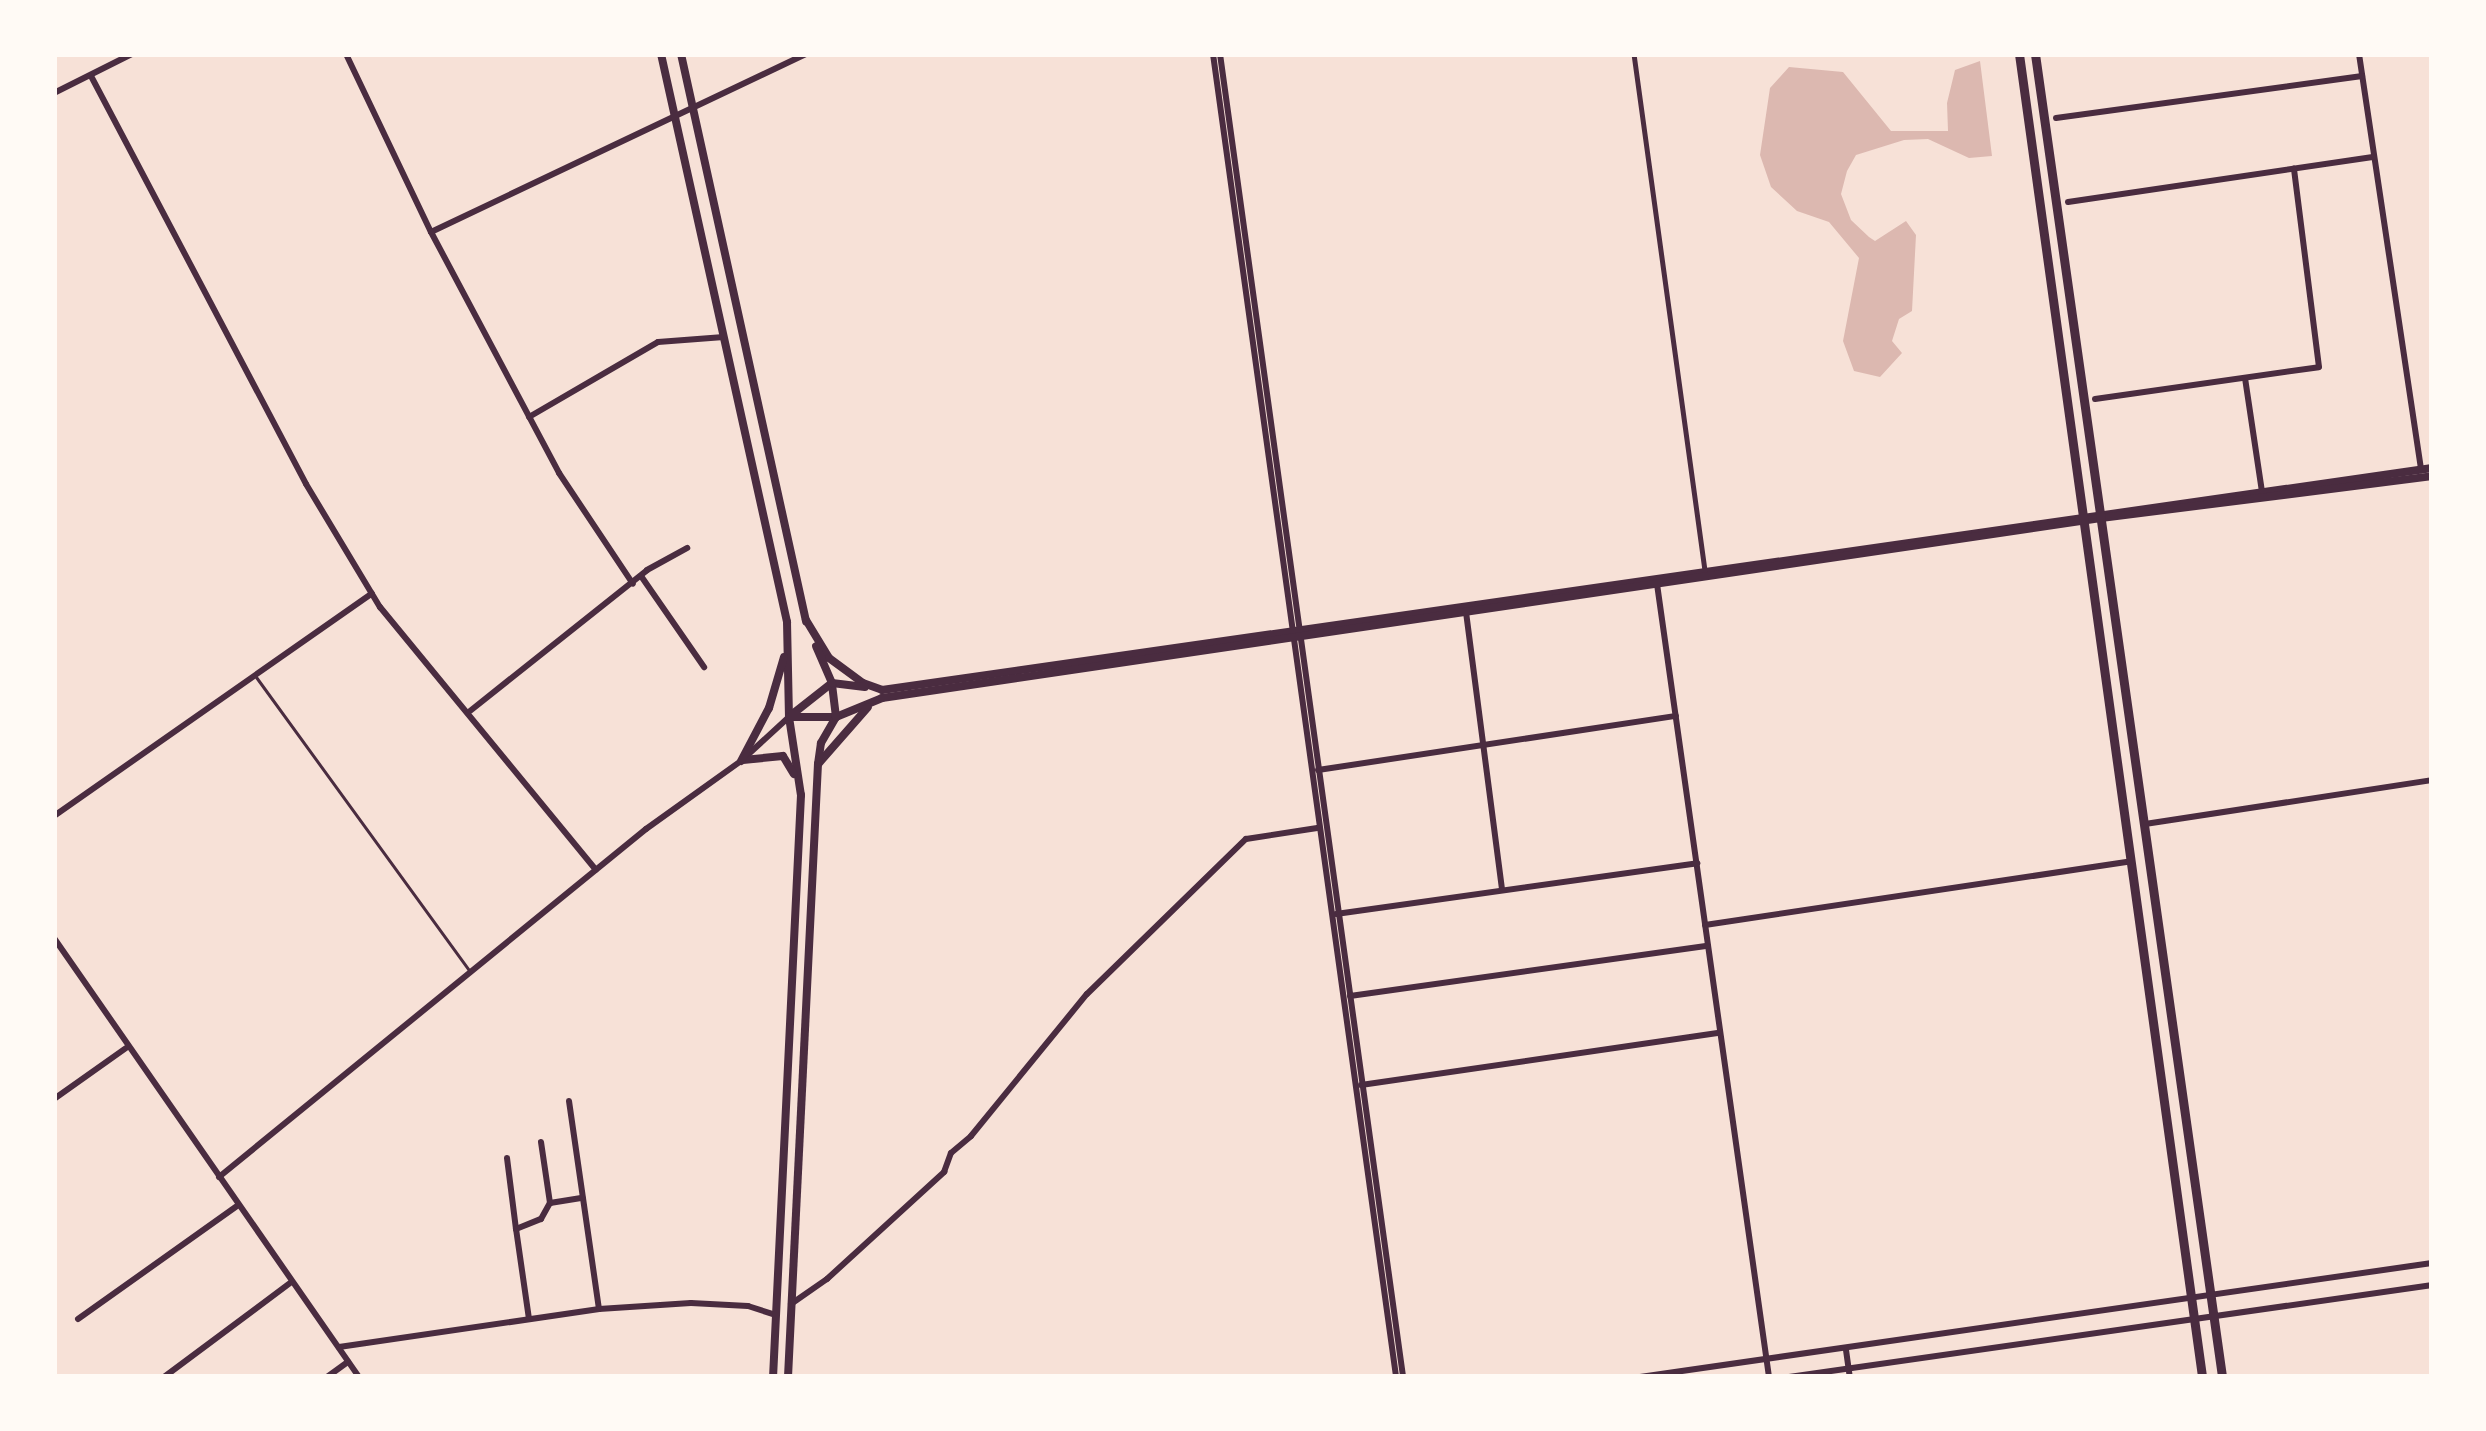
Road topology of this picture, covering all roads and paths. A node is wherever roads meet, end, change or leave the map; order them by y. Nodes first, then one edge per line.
1 (132, 54) edge
2 (346, 54) edge
3 (661, 54) edge
4 (681, 54) edge
5 (806, 54) edge
6 (1216, 54) edge
7 (1634, 54) edge
8 (2019, 54) edge
9 (2035, 54) edge
10 (2360, 54) edge
11 (91, 76) junction
12 (2362, 76) junction
13 (54, 93) edge
14 (694, 110) junction
15 (677, 117) junction
16 (2056, 118) dead end
17 (2374, 157) junction
18 (2294, 169) junction
19 (2068, 202) dead end
20 (431, 232) junction
21 (724, 337) junction
22 (2245, 378) junction
23 (2095, 399) dead end
24 (530, 417) junction
25 (2418, 470) junction
26 (2432, 472) edge
27 (2263, 492) junction
28 (2101, 515) junction
29 (2085, 517) junction
30 (687, 548) dead end
31 (1706, 570) junction
32 (641, 576) junction
33 (633, 584) junction
34 (1658, 584) junction
35 (372, 593) junction
36 (1466, 612) junction
37 (806, 620) junction
38 (787, 622) junction
39 (1293, 634) junction
40 (704, 667) dead end
41 (255, 675) junction
42 (832, 683) junction
43 (882, 694) junction
44 (469, 712) junction
45 (1676, 716) junction
46 (789, 717) junction
47 (836, 717) junction
48 (1483, 745) junction
49 (741, 761) junction
50 (818, 764) junction
51 (1315, 770) junction
52 (2432, 780) edge
53 (801, 795) junction
54 (54, 816) edge
55 (2144, 824) junction
56 (1318, 828) junction
57 (2132, 861) junction
58 (1697, 863) junction
59 (596, 870) junction
60 (1502, 890) junction
61 (1336, 914) junction
62 (1706, 925) junction
63 (54, 938) edge
64 (1708, 946) junction
65 (471, 974) junction
66 (1348, 996) junction
67 (1720, 1033) junction
68 (126, 1048) junction
69 (1360, 1085) junction
70 (54, 1099) edge
71 (569, 1101) dead end
72 (541, 1142) dead end
73 (506, 1158) dead end
74 (219, 1177) junction
75 (583, 1198) junction
76 (550, 1203) junction
77 (237, 1206) junction
78 (515, 1229) junction
79 (2432, 1263) edge
80 (290, 1283) junction
81 (2432, 1285) edge
82 (2210, 1295) junction
83 (2190, 1298) junction
84 (791, 1304) junction
85 (599, 1309) junction
86 (775, 1315) junction
87 (2213, 1316) junction
88 (78, 1319) dead end
89 (530, 1319) junction
90 (2194, 1319) junction
91 (337, 1347) junction
92 (1846, 1350) junction
93 (1766, 1360) junction
94 (348, 1362) junction
95 (1849, 1373) edge
96 (164, 1377) edge
97 (327, 1377) edge
98 (359, 1377) edge
99 (773, 1377) edge
100 (788, 1377) edge
101 (1400, 1377) edge
102 (1640, 1377) edge
103 (1769, 1377) edge
104 (1789, 1377) edge
105 (2202, 1377) edge
106 (2222, 1377) edge

1 - 11 street
2 - 20 street
3 - 15 main road
4 - 14 main road
5 - 14 street
6 - 39 street
7 - 31 street
8 - 29 main road
9 - 28 main road
10 - 12 street
11 - 13 street
11 - 35 street
12 - 16 street
12 - 17 street
14 - 15 street
14 - 37 main road
15 - 20 street
15 - 21 main road
17 - 18 street
17 - 25 street
18 - 19 street
18 - 22 street
20 - 24 street
21 - 24 street
21 - 38 main road
22 - 23 street
22 - 27 street
24 - 33 street
25 - 26 main road
25 - 27 main road
26 - 28 main road
27 - 28 main road
28 - 29 main road
28 - 55 main road
29 - 31 main road
29 - 34 main road
29 - 57 main road
30 - 32 street
31 - 39 main road
32 - 33 street
32 - 40 street
33 - 44 street
34 - 36 main road
34 - 45 street
35 - 41 street
35 - 44 street
36 - 39 main road
36 - 48 street
37 - 42 main road
37 - 43 main road
38 - 46 main road
38 - 49 main road
39 - 43 main road
39 - 51 street
39 - 56 street
41 - 54 street
41 - 65 lane
42 - 43 main road
42 - 46 main road
42 - 47 main road
43 - 47 main road
43 - 50 main road
44 - 59 street
45 - 48 street
45 - 58 street
46 - 47 main road
46 - 49 street
46 - 53 main road
47 - 50 main road
48 - 51 street
48 - 60 street
49 - 53 main road
49 - 59 street
50 - 84 main road
51 - 61 street
52 - 55 street
53 - 86 main road
55 - 82 main road
56 - 84 street
56 - 101 street
57 - 62 street
57 - 83 main road
58 - 60 street
58 - 62 street
59 - 65 street
60 - 61 street
61 - 66 street
62 - 64 street
63 - 68 street
64 - 66 street
64 - 67 street
65 - 74 street
66 - 69 street
67 - 69 street
67 - 93 street
68 - 70 street
68 - 74 street
69 - 101 street
71 - 75 street
72 - 76 street
73 - 78 street
74 - 77 street
75 - 76 street
75 - 85 street
76 - 78 street
77 - 80 street
77 - 88 street
78 - 89 street
79 - 82 street
80 - 91 street
80 - 96 street
81 - 87 street
82 - 83 street
82 - 87 main road
83 - 90 main road
83 - 92 street
84 - 100 main road
85 - 86 street
85 - 89 street
86 - 99 main road
87 - 90 street
87 - 106 main road
89 - 91 street
90 - 95 street
90 - 105 main road
91 - 94 street
92 - 93 street
92 - 95 street
93 - 102 street
93 - 103 street
94 - 97 street
94 - 98 street
95 - 104 street

